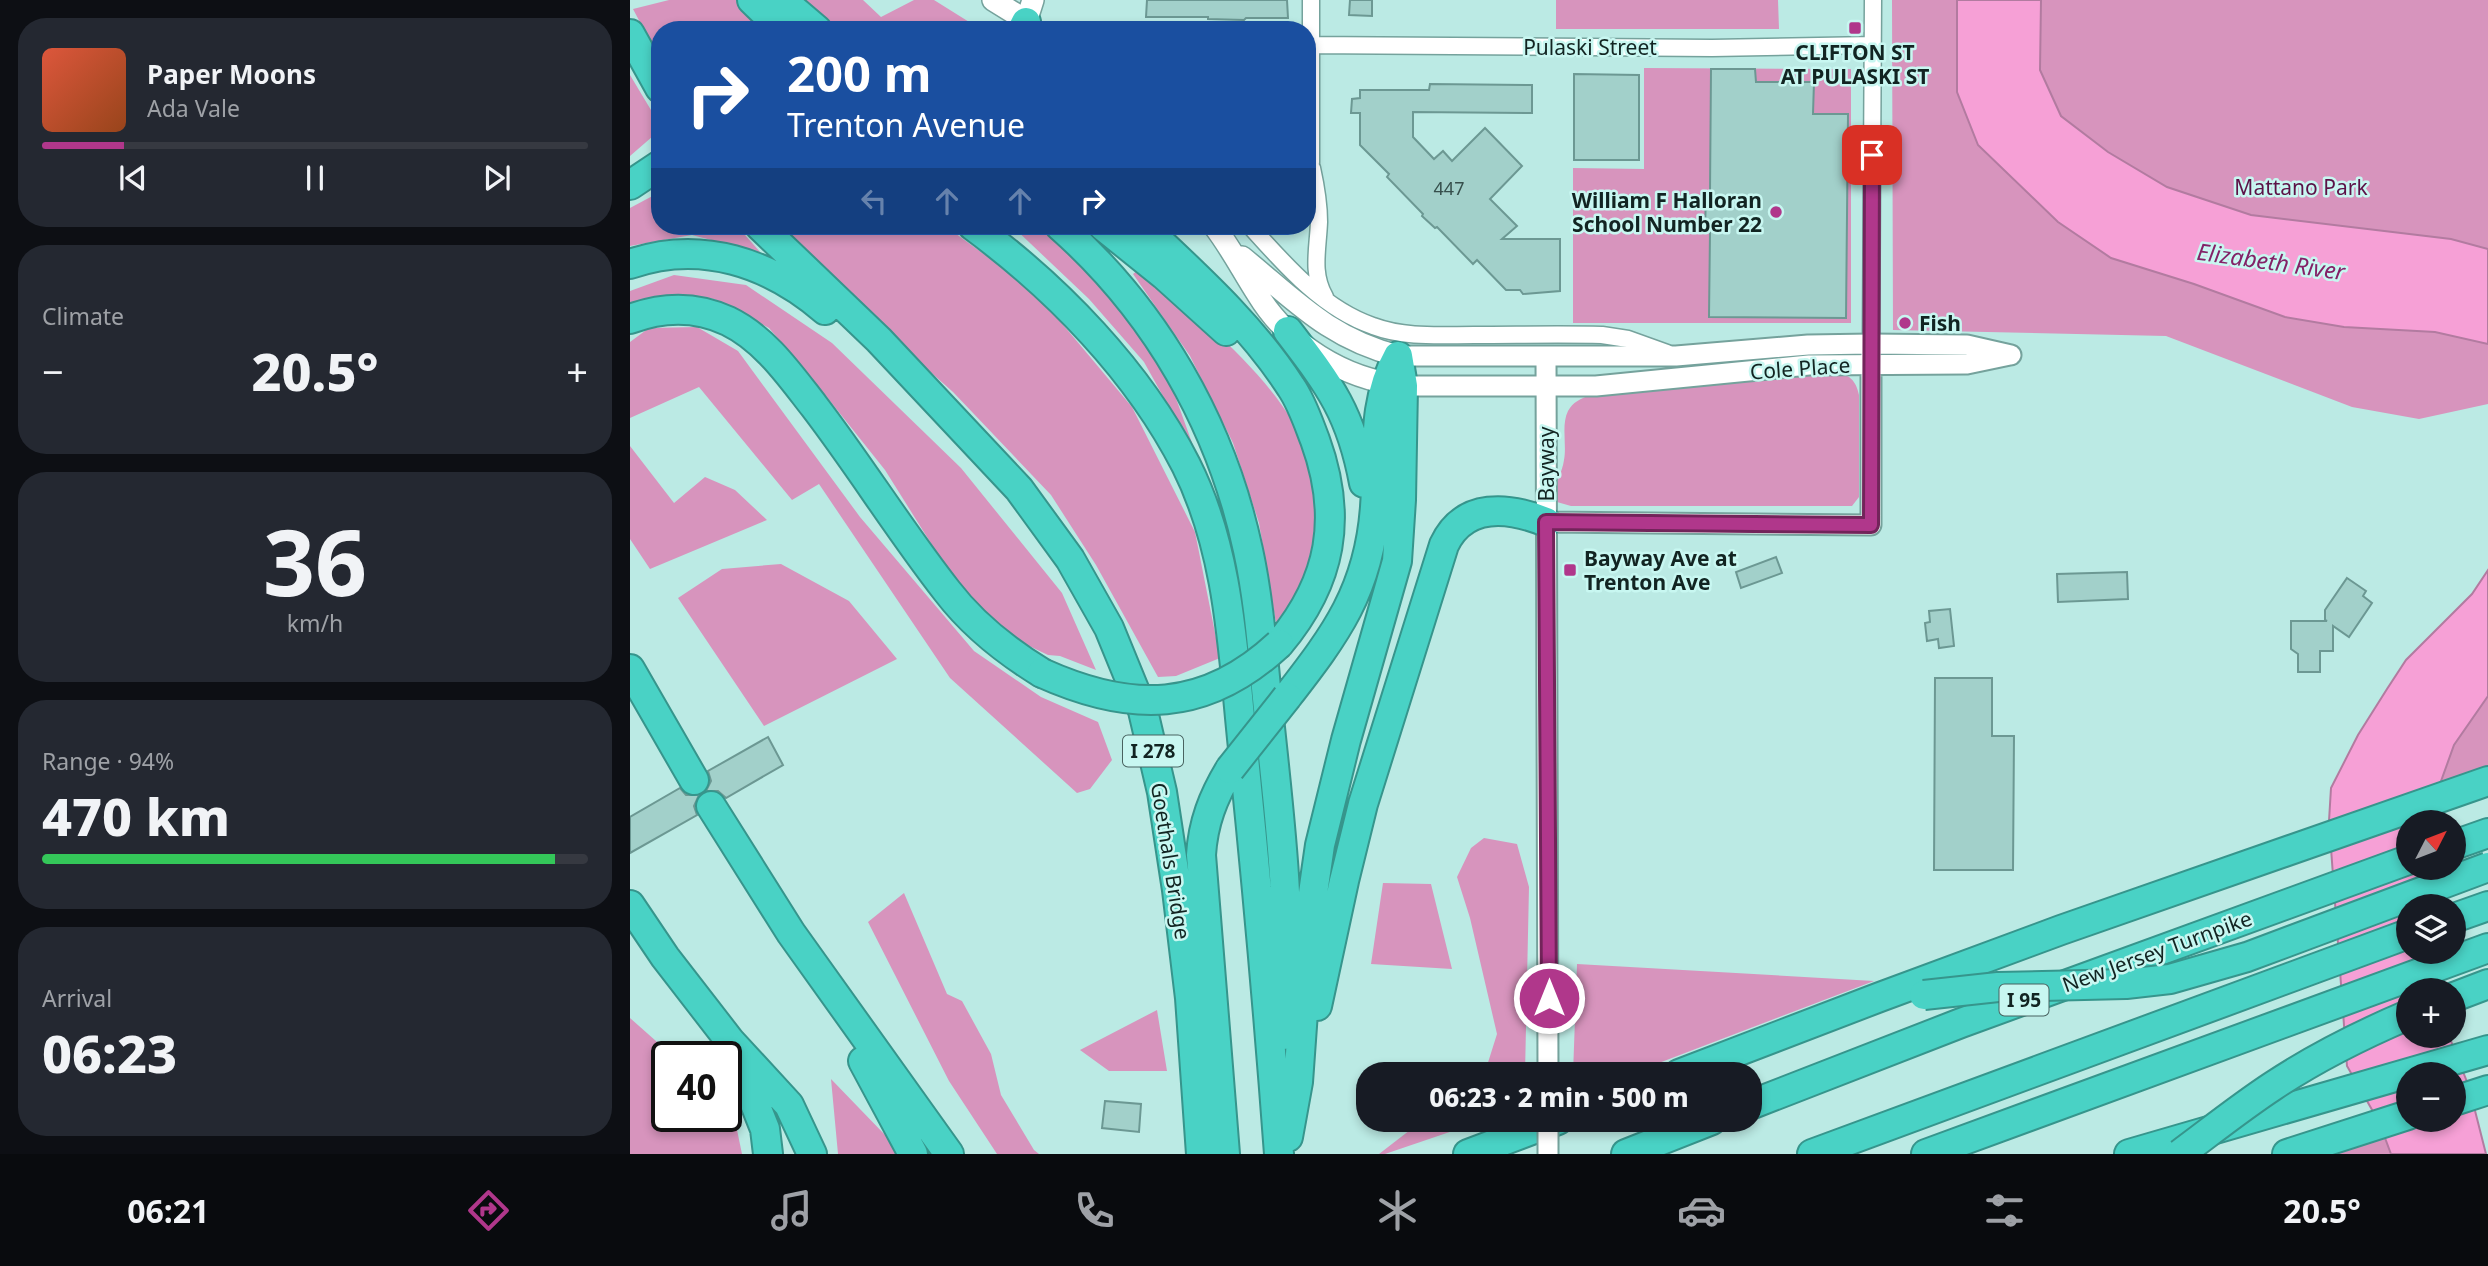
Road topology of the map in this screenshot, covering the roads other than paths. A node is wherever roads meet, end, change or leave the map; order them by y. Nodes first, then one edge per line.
1 (752, 0) edge
2 (782, 0) edge
3 (993, 0) edge
4 (1311, 0) edge
5 (1873, 0) edge
6 (1029, 20) edge
7 (774, 21) edge
8 (806, 21) edge
9 (1310, 21) edge
10 (630, 34) edge
11 (1316, 45) edge
12 (1872, 45) junction
13 (651, 72) edge
14 (651, 171) edge
15 (630, 185) edge
16 (1316, 194) edge
17 (769, 235) edge
18 (984, 235) edge
19 (1069, 235) edge
20 (1114, 235) edge
21 (1153, 235) edge
22 (1221, 235) edge
23 (1258, 235) edge
24 (1233, 250) junction
25 (630, 264) edge
26 (1328, 302) junction
27 (630, 319) edge
28 (1288, 331) junction
29 (1871, 354) junction
30 (1398, 356) junction
31 (1676, 356) junction
32 (1546, 357) junction
33 (1394, 385) junction
34 (1546, 387) junction
35 (1315, 442) junction
36 (982, 449) junction
37 (1546, 522) junction
38 (1369, 545) junction
39 (630, 669) edge
40 (694, 779) dead end
41 (2488, 781) edge
42 (711, 806) dead end
43 (2488, 833) edge
44 (2466, 841) edge
45 (2396, 864) edge
46 (2488, 867) edge
47 (630, 905) edge
48 (2488, 906) edge
49 (2466, 914) edge
50 (791, 933) junction
51 (2396, 938) edge
52 (2488, 948) edge
53 (2488, 984) edge
54 (2466, 992) edge
55 (1829, 1018) junction
56 (2396, 1021) edge
57 (730, 1041) edge
58 (2488, 1050) edge
59 (742, 1054) edge
60 (1548, 1062) edge
61 (1711, 1062) edge
62 (742, 1071) edge
63 (1287, 1073) junction
64 (2488, 1090) edge
65 (1210, 1095) junction
66 (2466, 1097) edge
67 (1762, 1100) edge
68 (2396, 1119) edge
69 (1526, 1132) edge
70 (1548, 1132) edge
71 (1682, 1132) edge
72 (768, 1154) edge
73 (812, 1154) edge
74 (913, 1154) edge
75 (949, 1154) edge
76 (1201, 1154) edge
77 (1225, 1154) edge
78 (1282, 1154) edge
79 (1468, 1154) edge
80 (1548, 1154) edge
81 (1626, 1154) edge
82 (1812, 1154) edge
83 (1926, 1154) edge
84 (2129, 1154) edge
85 (2180, 1154) edge
86 (2287, 1154) edge

1 - 7 highway
2 - 8 highway
3 - 6 main road
4 - 9 street
5 - 12 street
10 - 13 highway
11 - 12 street, Pulaski Street
12 - 29 street
14 - 15 highway
16 - 26 street
17 - 36 highway, I 278
18 - 63 highway
19 - 63 highway
20 - 35 highway
21 - 35 highway
22 - 24 main road
23 - 26 street, Cole Place
24 - 28 main road
24 - 30 main road
25 - 36 highway
26 - 31 street, Cole Place
27 - 35 highway, bridge
28 - 33 main road
28 - 38 highway
29 - 29 street, Cole Place
29 - 31 street, Cole Place
29 - 34 street, Cole Place
29 - 37 street
30 - 32 street, Cole Place
30 - 33 highway
31 - 32 street, Cole Place
32 - 34 street, Bayway
33 - 34 street, Cole Place
33 - 38 highway
33 - 63 highway
34 - 37 street, Bayway
36 - 65 highway, Goethals Bridge / I 278
37 - 60 street, Bayway
37 - 63 highway
38 - 65 highway, bridge
39 - 40 highway
41 - 55 highway
42 - 50 highway
43 - 44 highway
45 - 67 highway, New Jersey Turnpike / I 95
46 - 55 highway, bridge
47 - 57 highway
48 - 49 highway
50 - 74 highway
50 - 75 highway
51 - 82 highway
52 - 83 highway
53 - 54 highway
55 - 61 highway
56 - 85 highway, bridge
58 - 84 highway
59 - 73 highway
62 - 72 highway
63 - 78 highway
64 - 66 highway
65 - 76 highway, Goethals Bridge / I 278
65 - 77 highway
68 - 86 highway
69 - 79 highway
70 - 80 street, bridge
71 - 81 highway

